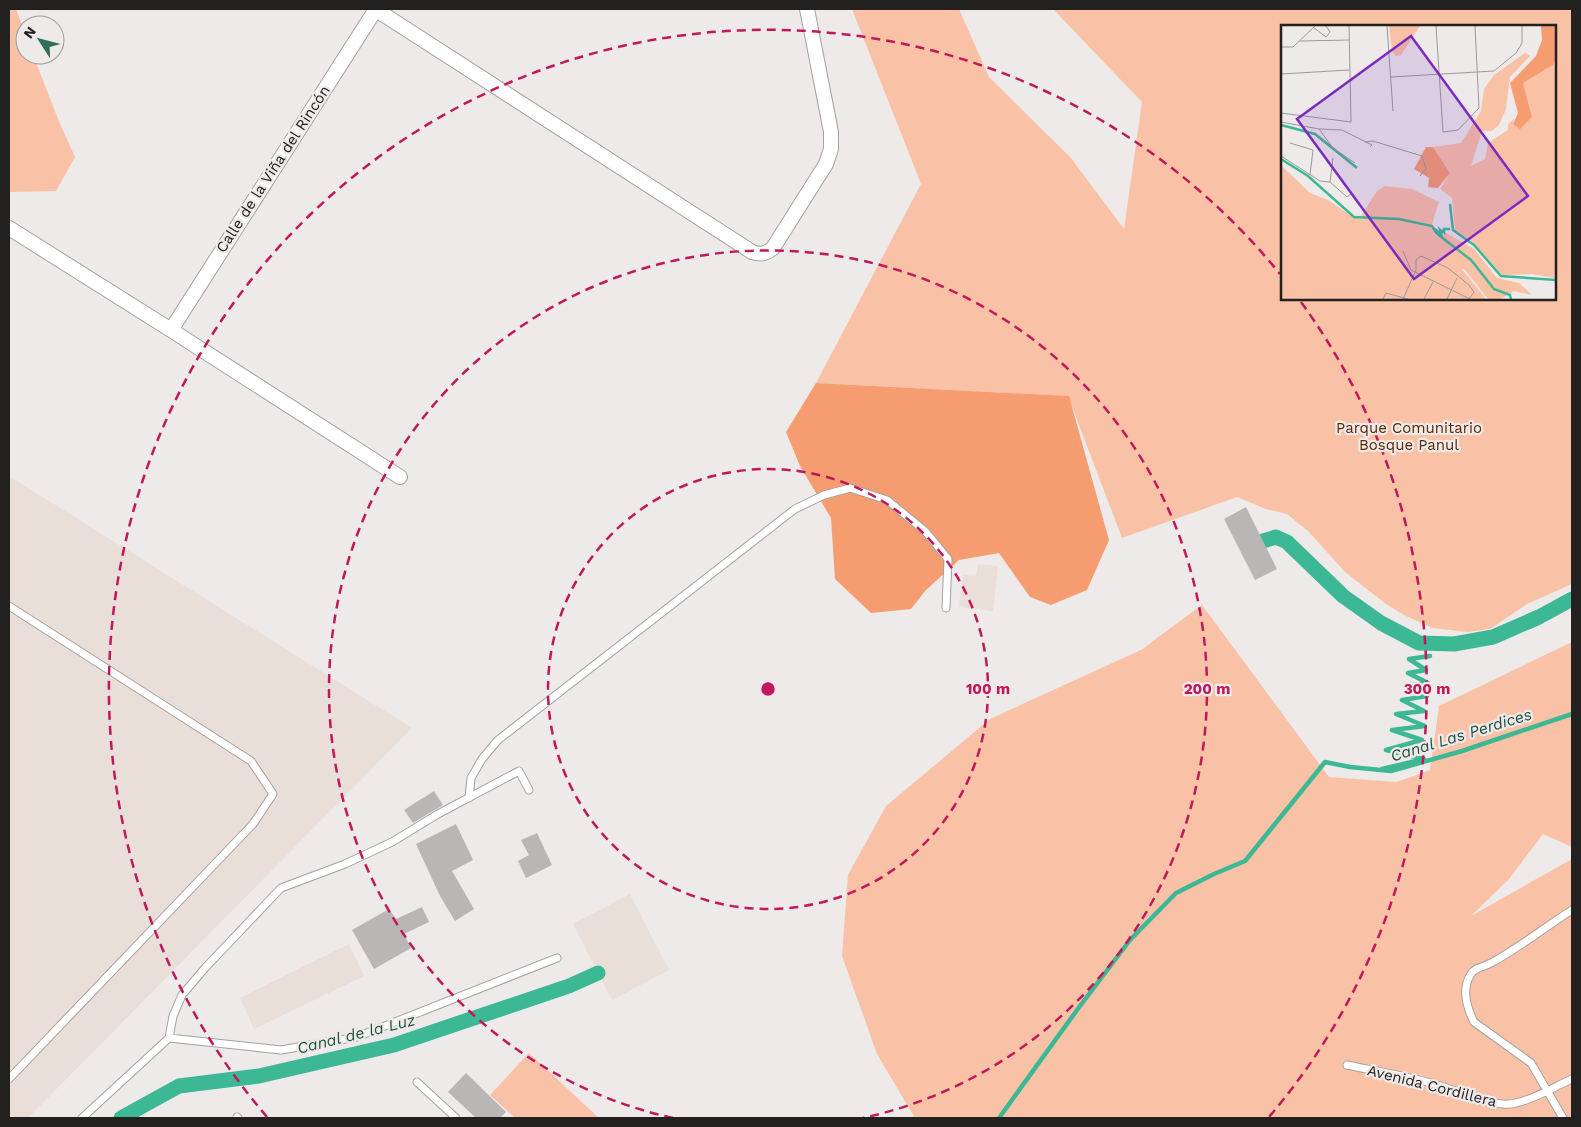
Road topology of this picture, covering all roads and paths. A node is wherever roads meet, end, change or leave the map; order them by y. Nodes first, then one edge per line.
1 (375, 9) edge
2 (807, 9) edge
3 (9, 228) edge
4 (171, 330) junction
5 (400, 477) dead end
6 (9, 606) edge
7 (946, 608) dead end
8 (529, 790) dead end
9 (469, 798) junction
10 (1572, 910) edge
11 (557, 958) dead end
12 (169, 1038) junction
13 (1347, 1065) dead end
14 (9, 1079) edge
15 (1572, 1079) edge
16 (417, 1082) dead end
17 (1548, 1091) junction
18 (82, 1118) edge
19 (456, 1118) edge
20 (1563, 1118) edge

1 - 2 street
1 - 4 street, Calle de la Viña del Rincón
3 - 4 street
4 - 5 street
6 - 14 lane
7 - 9 lane
8 - 9 lane
9 - 12 lane
10 - 17 lane
11 - 12 lane
12 - 18 lane
13 - 17 lane, Avenida Cordillera
15 - 17 lane, Avenida Cordillera
16 - 19 lane
17 - 20 lane

